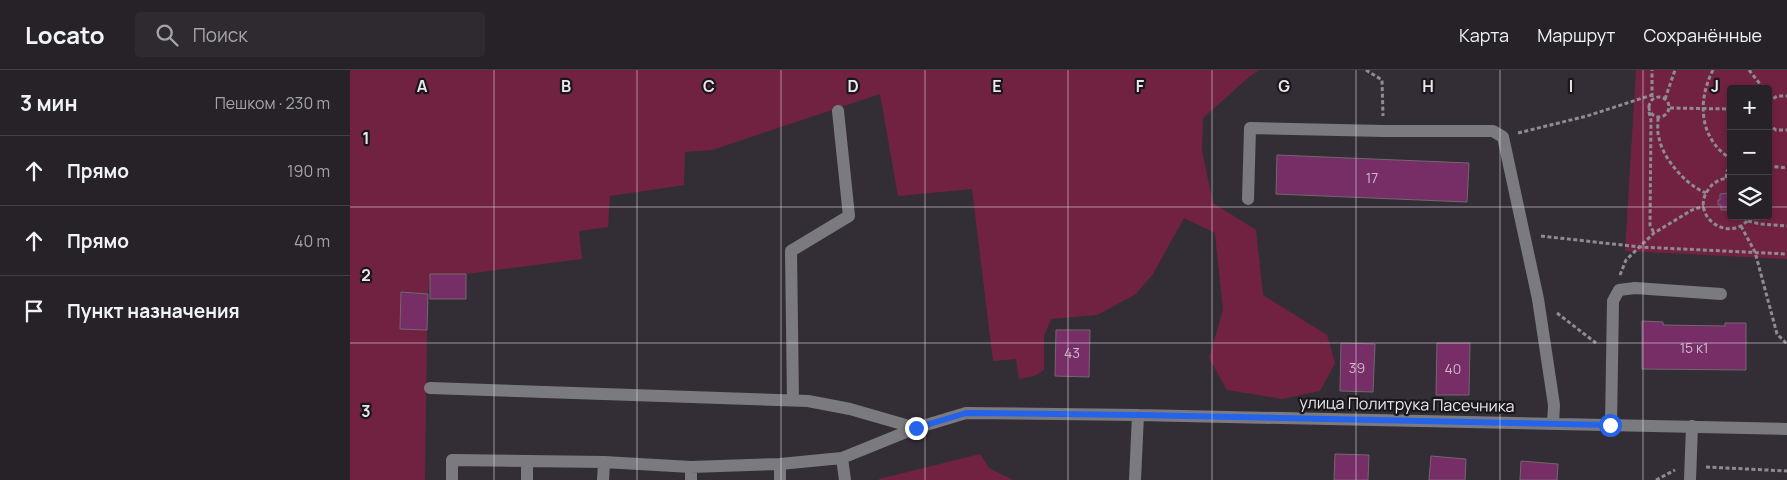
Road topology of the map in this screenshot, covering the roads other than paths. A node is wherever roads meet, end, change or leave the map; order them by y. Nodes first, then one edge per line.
1 (838, 111) dead end
2 (1248, 199) dead end
3 (1721, 294) dead end
4 (430, 388) dead end
5 (793, 400) junction
6 (1138, 415) junction
7 (1553, 424) junction
8 (1610, 425) junction
9 (1692, 426) junction
10 (916, 428) junction
11 (1787, 429) edge
12 (842, 458) junction
13 (527, 461) junction
14 (604, 462) junction
15 (780, 464) junction
16 (691, 466) junction
17 (452, 480) edge
18 (527, 480) edge
19 (603, 480) edge
20 (690, 480) edge
21 (780, 480) edge
22 (845, 480) edge
23 (1135, 480) edge
24 (1690, 480) edge

1 - 5 street
2 - 7 street
3 - 8 street
4 - 5 street
5 - 10 street
6 - 7 street, улица Политрука Пасечника
6 - 10 street, улица Политрука Пасечника
6 - 23 street
7 - 8 street, улица Политрука Пасечника
8 - 9 street, улица Политрука Пасечника
9 - 11 street, улица Политрука Пасечника
9 - 24 street
10 - 12 street, улица Политрука Пасечника
12 - 15 street, улица Политрука Пасечника
12 - 22 street
13 - 14 street, улица Политрука Пасечника
13 - 17 street, улица Политрука Пасечника
13 - 18 street
14 - 16 street, улица Политрука Пасечника
14 - 19 street
15 - 16 street, улица Политрука Пасечника
15 - 21 street
16 - 20 street

